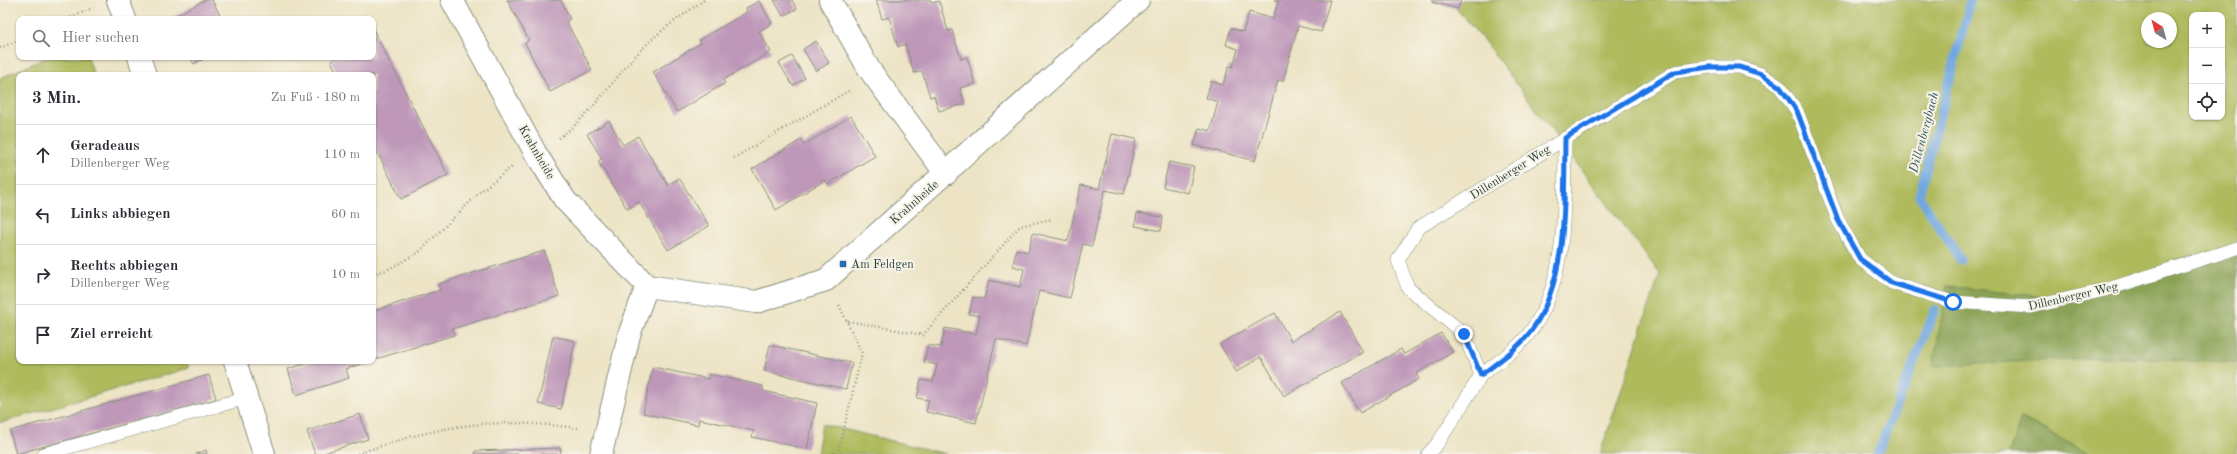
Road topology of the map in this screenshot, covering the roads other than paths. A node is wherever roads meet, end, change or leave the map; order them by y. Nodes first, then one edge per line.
1 (118, 0) edge
2 (452, 0) edge
3 (830, 0) edge
4 (1138, 0) edge
5 (124, 16) edge
6 (140, 60) edge
7 (144, 72) edge
8 (1565, 138) junction
9 (946, 174) junction
10 (2237, 248) edge
11 (647, 286) junction
12 (236, 364) edge
13 (1481, 375) junction
14 (246, 398) junction
15 (44, 454) edge
16 (264, 454) edge
17 (602, 454) edge
18 (1428, 454) edge

1 - 5 street
2 - 11 street, Krahnheide
3 - 9 street
4 - 9 street, Krahnheide
6 - 7 street
8 - 10 lane, Dillenberger Weg
8 - 13 lane
8 - 13 lane, Dillenberger Weg
9 - 11 street, Krahnheide
11 - 17 street
12 - 14 street
13 - 18 lane
14 - 15 lane
14 - 16 street

